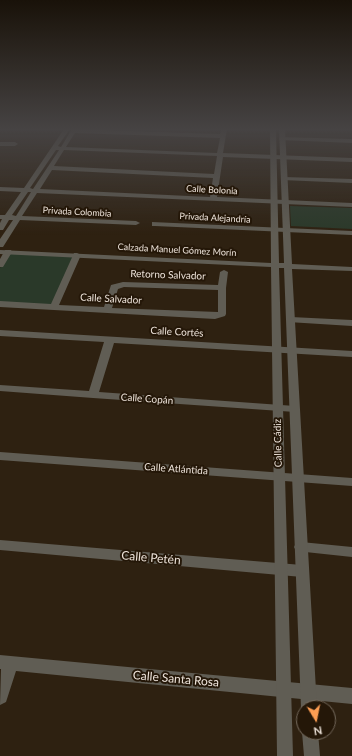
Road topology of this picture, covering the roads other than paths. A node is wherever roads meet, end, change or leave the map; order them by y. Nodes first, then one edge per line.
1 (43, 164) edge
2 (53, 164) edge
3 (219, 164) edge
4 (274, 164) edge
5 (283, 164) edge
6 (50, 168) junction
7 (217, 176) junction
8 (284, 178) junction
9 (352, 181) edge
10 (0, 189) edge
11 (26, 190) junction
12 (36, 191) junction
13 (213, 199) junction
14 (274, 201) junction
15 (285, 202) junction
16 (352, 205) edge
17 (4, 217) edge
18 (18, 218) junction
19 (136, 223) dead end
20 (155, 224) dead end
21 (0, 228) edge
22 (274, 229) junction
23 (286, 230) junction
24 (352, 233) edge
25 (0, 245) edge
26 (4, 252) edge
27 (77, 255) junction
28 (0, 264) edge
29 (275, 265) junction
30 (288, 266) junction
31 (352, 269) edge
32 (224, 272) dead end
33 (222, 288) junction
34 (0, 304) edge
35 (54, 307) junction
36 (107, 310) junction
37 (291, 320) junction
38 (352, 323) edge
39 (0, 333) edge
40 (110, 339) junction
41 (276, 349) junction
42 (292, 350) junction
43 (352, 354) edge
44 (0, 388) edge
45 (93, 395) junction
46 (277, 408) junction
47 (294, 409) junction
48 (0, 456) edge
49 (279, 477) junction
50 (298, 478) junction
51 (352, 482) edge
52 (0, 545) edge
53 (301, 547) junction
54 (352, 552) edge
55 (281, 569) junction
56 (302, 571) junction
57 (5, 663) edge
58 (284, 690) junction
59 (308, 692) junction
60 (352, 696) edge
61 (0, 697) edge
62 (308, 700) edge
63 (311, 740) edge
64 (285, 756) edge
65 (312, 756) edge

1 - 11 street
2 - 6 street
3 - 7 street
4 - 14 street, Calle Cádiz
5 - 8 street, Calle Cádiz
6 - 7 street
6 - 12 street
7 - 13 street
8 - 9 street
8 - 15 street, Calle Cádiz
10 - 11 street, Calle Bolonia
11 - 12 street, Calle Bolonia
11 - 17 street
12 - 13 street, Calle Bolonia
12 - 18 street
13 - 14 street, Calle Bolonia
14 - 15 street, Calle Bolonia
14 - 22 street, Calle Cádiz
15 - 16 street, Calle Bolonia
15 - 23 street, Calle Cádiz
17 - 18 street, Privada Colombia
17 - 21 street
18 - 19 street, Privada Colombia
18 - 25 street
20 - 22 street, Privada Alejandría
22 - 23 street, Privada Alejandría
22 - 29 street, Calle Cádiz
23 - 24 street, Privada Alejandría
23 - 30 street, Calle Cádiz
26 - 27 street, Calzada Manuel Gómez Morín
26 - 28 street
27 - 29 street, Calzada Manuel Gómez Morín
27 - 35 street
29 - 30 street, Calzada Manuel Gómez Morín
29 - 41 street, Calle Cádiz
30 - 31 street, Calzada Manuel Gómez Morín
30 - 37 street, Calle Cádiz
32 - 33 street
33 - 36 street, Retorno Salvador
33 - 36 street, Calle Salvador
34 - 35 street, Calle Salvador
35 - 36 street, Calle Salvador
37 - 38 street
37 - 42 street, Calle Cádiz
39 - 40 street, Calle Cortés
40 - 41 street, Calle Cortés
40 - 45 street
41 - 42 street, Calle Cortés
41 - 46 street, Calle Cádiz
42 - 43 street, Calle Cortés
42 - 47 street, Calle Cádiz
44 - 45 street, Calle Copán
45 - 46 street, Calle Copán
46 - 47 street, Calle Copán
46 - 49 street, Calle Cádiz
47 - 50 street, Calle Cádiz
48 - 49 street, Calle Atlántida
49 - 50 street, Calle Atlántida
49 - 55 street, Calle Cádiz
50 - 51 street, Calle Atlántida
50 - 53 street, Calle Cádiz
52 - 55 street, Calle Petén
53 - 54 street
53 - 56 street, Calle Cádiz
55 - 56 street, Calle Petén
55 - 58 street, Calle Cádiz
56 - 59 street, Calle Cádiz
57 - 58 street, Calle Santa Rosa
57 - 61 street
58 - 59 street, Calle Santa Rosa
58 - 64 street, Calle Cádiz
59 - 60 street, Calle Santa Rosa
59 - 62 street, Calle Cádiz
63 - 65 street

